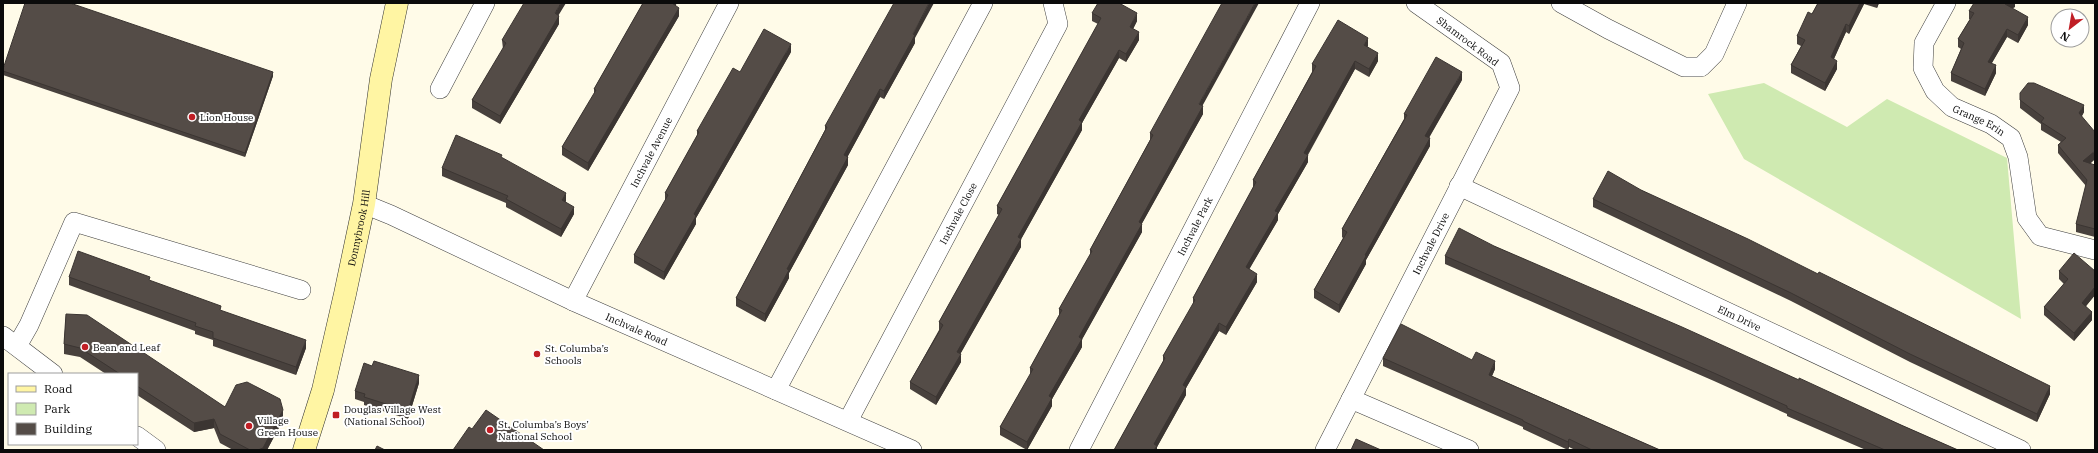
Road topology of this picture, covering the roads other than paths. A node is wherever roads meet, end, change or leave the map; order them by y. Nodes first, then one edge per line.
1 (398, 3) edge
2 (485, 3) edge
3 (730, 3) edge
4 (982, 3) edge
5 (1053, 3) edge
6 (1310, 3) edge
7 (1416, 3) edge
8 (1561, 3) edge
9 (1736, 3) edge
10 (1946, 3) edge
11 (1510, 88) joint
12 (440, 89) dead end
13 (1459, 186) junction
14 (364, 204) junction
15 (2095, 250) edge
16 (301, 290) dead end
17 (574, 301) junction
18 (10, 341) edge
19 (52, 373) edge
20 (776, 390) junction
21 (1351, 399) junction
22 (848, 422) junction
23 (138, 437) edge
24 (156, 450) edge
25 (304, 450) edge
26 (912, 450) edge
27 (1079, 450) edge
28 (1325, 450) edge
29 (1469, 450) edge
30 (2021, 450) edge

1 - 14 main road, Donnybrook Hill
2 - 12 street
3 - 17 street, Inchvale Avenue
4 - 20 street
5 - 22 street, Inchvale Close
6 - 27 street, Inchvale Park
7 - 11 street, Shamrock Road
8 - 9 street
10 - 15 street, Grange Erin
11 - 13 street, Inchvale Drive
13 - 21 street, Inchvale Drive
13 - 30 street, Elm Drive
14 - 17 street, Inchvale Road
14 - 25 main road, Donnybrook Hill
16 - 18 street
17 - 20 street, Inchvale Road
18 - 19 street
20 - 22 street, Inchvale Road
21 - 28 street, Inchvale Drive
21 - 29 street
22 - 26 street, Inchvale Road
23 - 24 street

